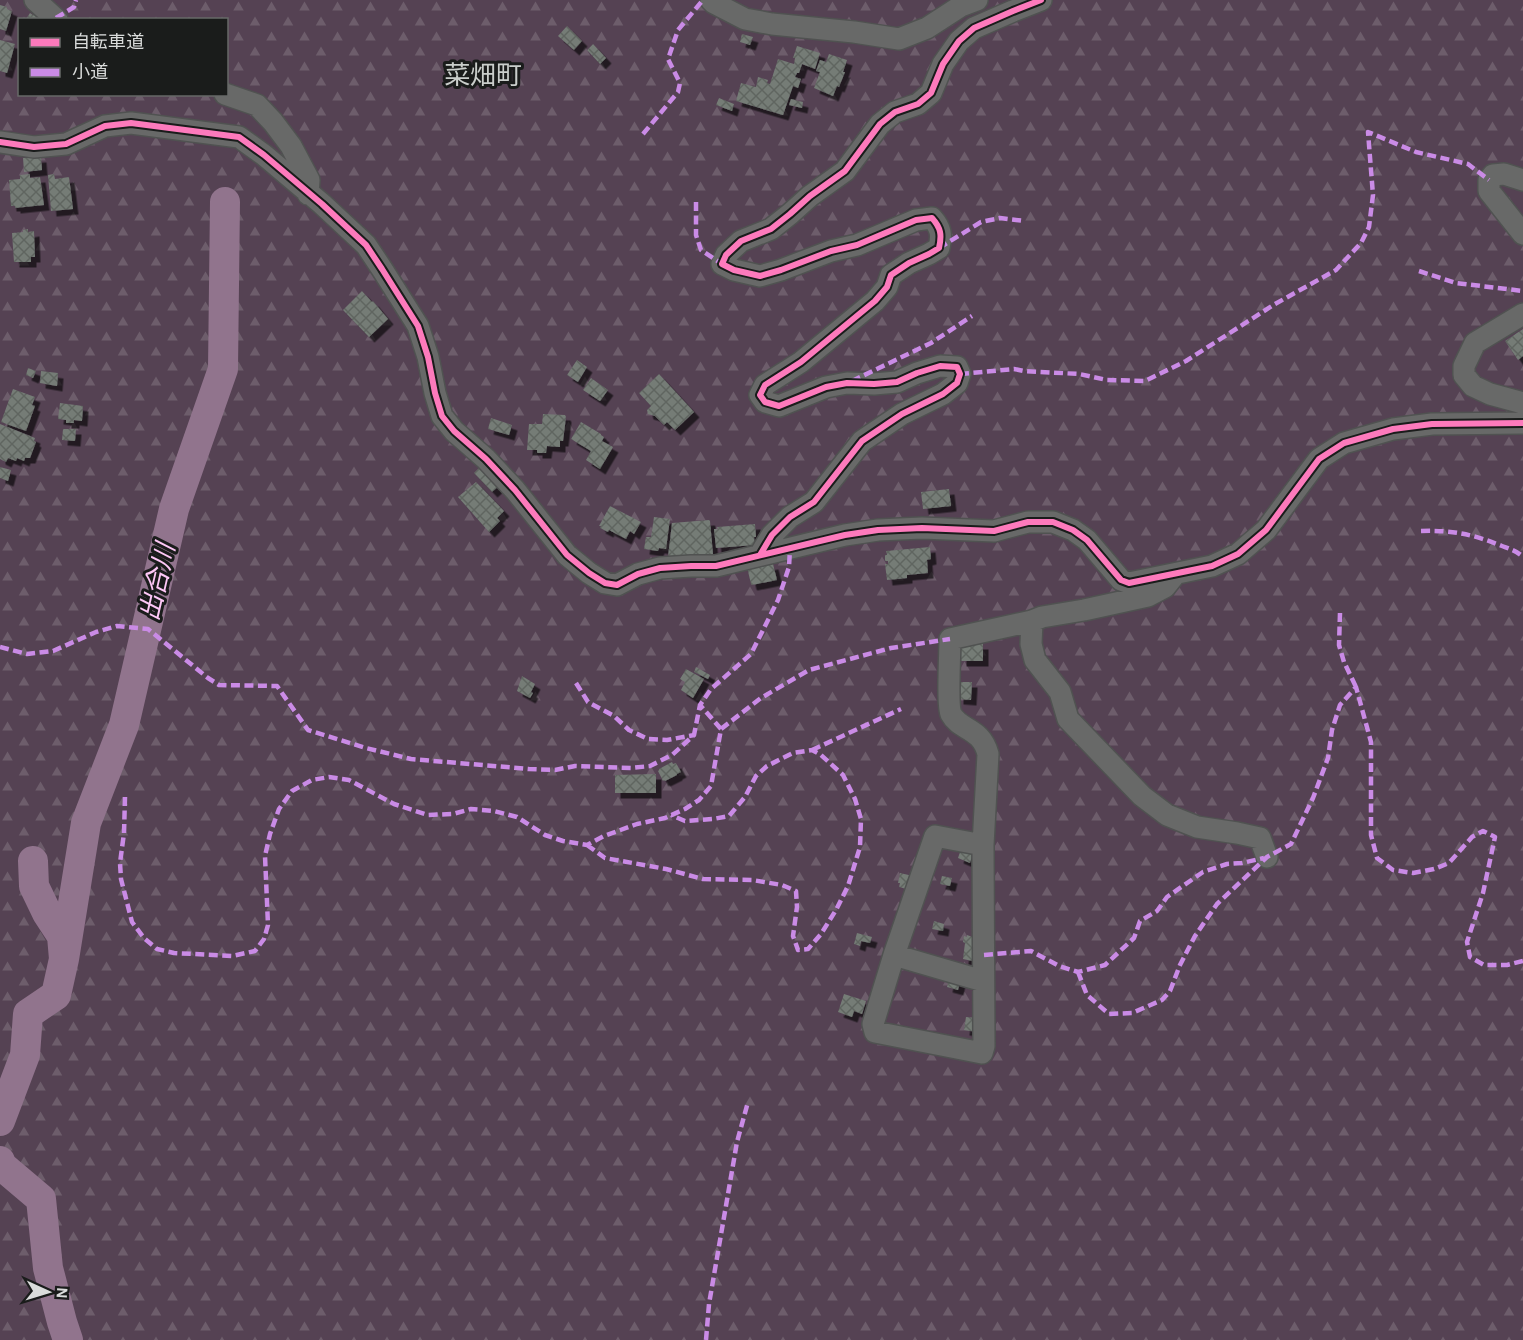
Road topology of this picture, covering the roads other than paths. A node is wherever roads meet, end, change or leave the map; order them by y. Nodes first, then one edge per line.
1 (35, 0) edge
2 (711, 0) edge
3 (976, 0) edge
4 (1041, 0) edge
5 (55, 18) edge
6 (228, 95) edge
7 (0, 142) edge
8 (1523, 180) edge
9 (308, 194) junction
10 (1523, 234) edge
11 (1523, 314) edge
12 (1523, 403) edge
13 (1523, 423) edge
14 (760, 555) junction
15 (1175, 574) junction
16 (1032, 621) junction
17 (983, 845) junction
18 (1267, 857) dead end
19 (894, 956) junction
20 (983, 981) junction

1 - 5 street
2 - 3 street
4 - 14 street
6 - 9 street
7 - 9 street
8 - 10 street
9 - 14 street
11 - 12 street
13 - 15 street
14 - 15 street
15 - 16 street
16 - 17 street
16 - 18 street
17 - 19 street
17 - 20 street
19 - 20 street
19 - 20 street

